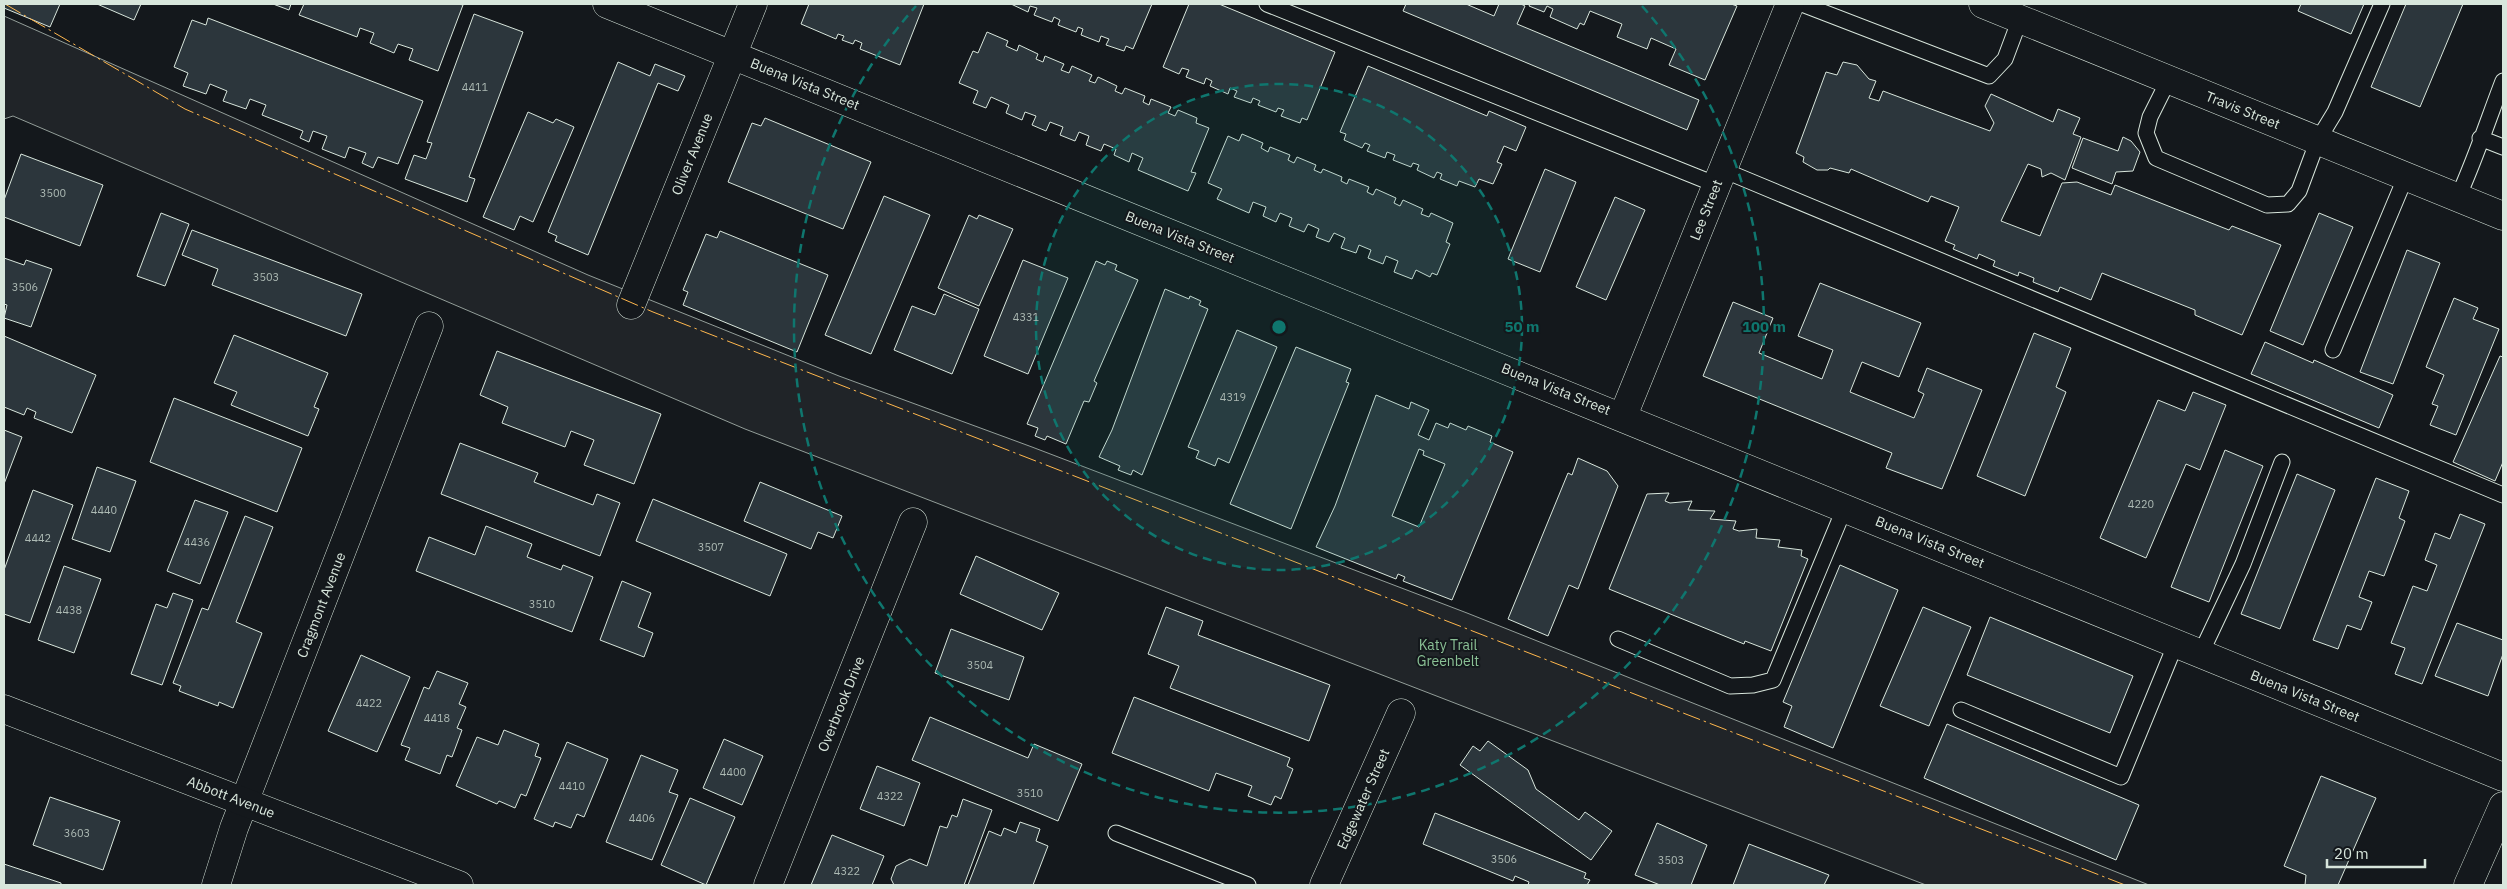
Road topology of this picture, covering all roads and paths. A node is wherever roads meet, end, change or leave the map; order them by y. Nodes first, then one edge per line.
1 (607, 4) edge
2 (753, 4) edge
3 (1267, 4) edge
4 (1790, 4) edge
5 (1802, 4) edge
6 (1983, 4) edge
7 (2382, 4) edge
8 (2020, 19) junction
9 (732, 55) junction
10 (2169, 79) junction
11 (2503, 81) edge
12 (2480, 138) junction
13 (2318, 140) junction
14 (2503, 147) edge
15 (2406, 176) junction
16 (1720, 178) junction
17 (2458, 197) junction
18 (2503, 216) edge
19 (631, 305) dead end
20 (429, 326) dead end
21 (2333, 350) dead end
22 (1623, 416) junction
23 (2282, 462) dead end
24 (2503, 495) edge
25 (1845, 507) junction
26 (913, 522) dead end
27 (1618, 640) dead end
28 (2176, 643) junction
29 (2201, 653) junction
30 (4, 709) edge
31 (1961, 710) dead end
32 (1401, 714) dead end
33 (2503, 777) edge
34 (244, 802) junction
35 (2503, 806) edge
36 (1116, 834) dead end
37 (216, 885) edge
38 (459, 885) edge
39 (768, 885) edge
40 (1248, 885) edge
41 (1324, 885) edge
42 (2468, 885) edge

1 - 9 street, Buena Vista Street
2 - 9 street, Oliver Avenue
3 - 16 lane
4 - 16 street, Lee Street
5 - 8 lane
6 - 8 street, Travis Street
7 - 13 lane
8 - 10 street, Travis Street
9 - 19 street, Oliver Avenue
9 - 22 street, Buena Vista Street
10 - 13 street, Travis Street
10 - 13 lane
11 - 12 lane
12 - 14 lane
12 - 17 lane
13 - 15 street, Travis Street
15 - 17 street, Travis Street
15 - 21 lane
16 - 22 street, Lee Street
16 - 24 lane
17 - 18 street, Travis Street
20 - 34 street, Cragmont Avenue
22 - 25 street, Buena Vista Street
23 - 29 lane
25 - 27 lane
25 - 28 street, Buena Vista Street
26 - 39 street, Overbrook Drive
28 - 29 street, Buena Vista Street
28 - 31 lane
29 - 33 street, Buena Vista Street
30 - 34 street, Abbott Avenue
32 - 41 street, Edgewater Street
34 - 37 street, Cragmont Avenue
34 - 38 street, Abbott Avenue
35 - 42 street
36 - 40 lane

